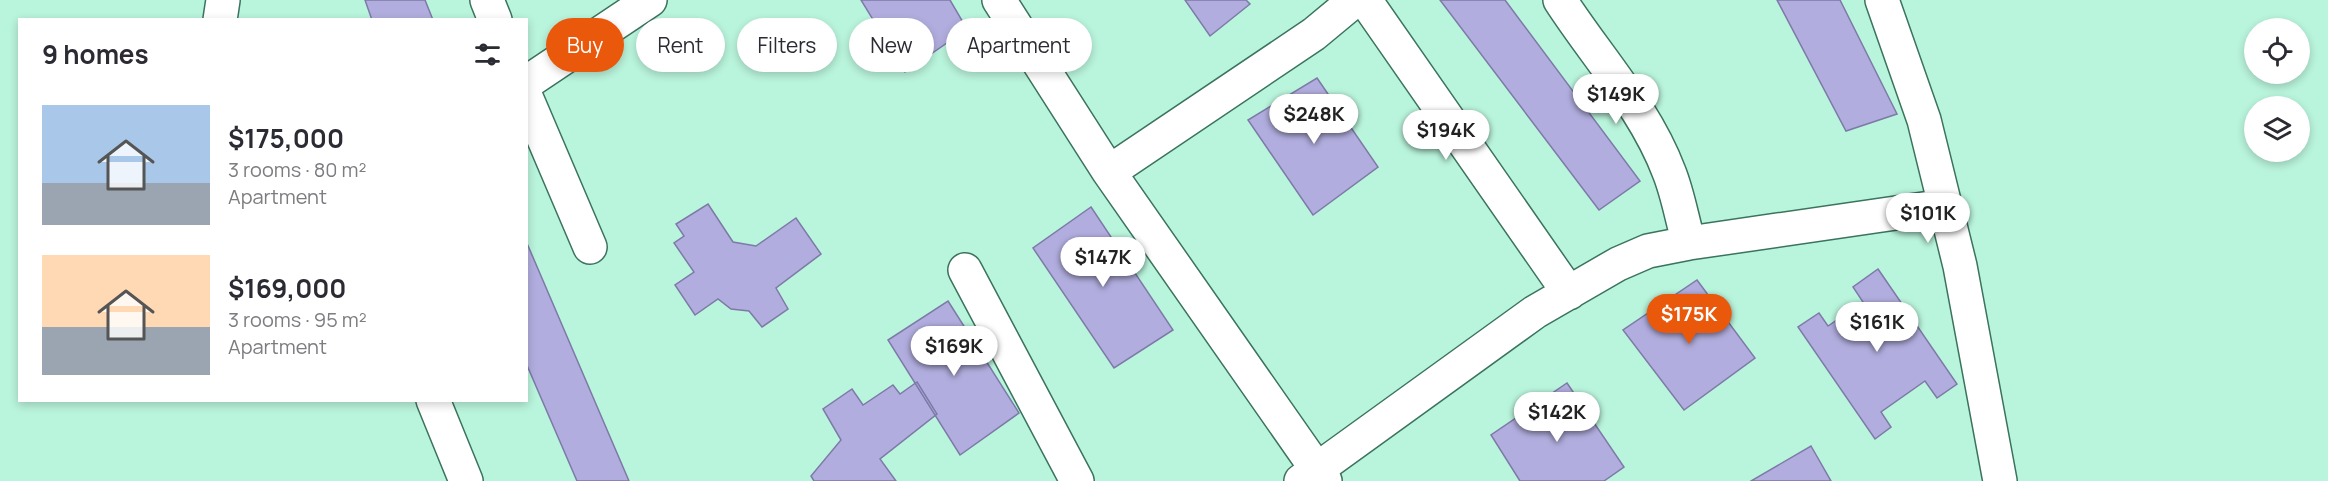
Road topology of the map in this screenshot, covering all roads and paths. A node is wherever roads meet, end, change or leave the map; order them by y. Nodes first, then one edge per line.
1 (223, 0) edge
2 (487, 0) edge
3 (650, 0) edge
4 (999, 0) edge
5 (1355, 0) edge
6 (1365, 0) edge
7 (1560, 0) edge
8 (1882, 0) edge
9 (220, 18) edge
10 (494, 18) edge
11 (528, 82) edge
12 (528, 102) edge
13 (1109, 172) junction
14 (1944, 206) junction
15 (1689, 243) junction
16 (590, 247) dead end
17 (965, 270) dead end
18 (1569, 293) junction
19 (434, 402) edge
20 (1315, 477) edge
21 (466, 481) edge
22 (1077, 481) edge
23 (2000, 481) edge

1 - 9 street
2 - 10 street
3 - 11 street
4 - 13 street
5 - 13 street
6 - 18 street
7 - 15 street
8 - 14 street
12 - 16 street
13 - 20 street
14 - 15 street
14 - 23 street
15 - 18 street
17 - 22 street
18 - 20 street
19 - 21 street

